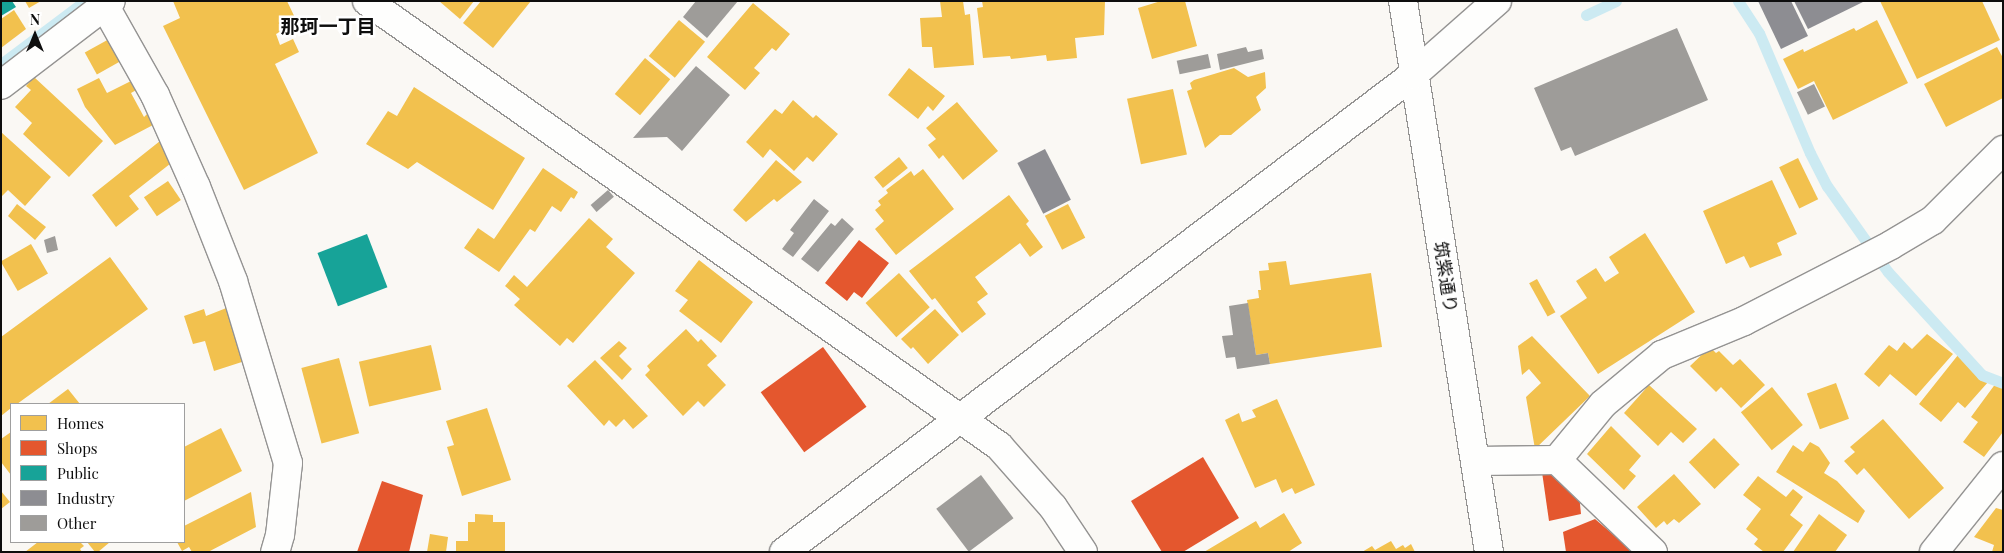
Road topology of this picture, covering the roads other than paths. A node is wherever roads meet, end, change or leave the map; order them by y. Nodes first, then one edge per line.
1 (367, 1) edge
2 (1403, 1) edge
3 (1497, 1) edge
4 (106, 3) edge
5 (1413, 75) junction
6 (1, 85) edge
7 (2003, 150) edge
8 (961, 419) junction
9 (1557, 460) junction
10 (1476, 461) junction
11 (2003, 466) edge
12 (275, 552) edge
13 (784, 552) edge
14 (1083, 552) edge
15 (1490, 552) edge
16 (1654, 552) edge
17 (1934, 552) edge

1 - 8 street
2 - 5 street, 筑紫通り
3 - 5 street
4 - 6 street
4 - 12 street
5 - 8 street
5 - 10 street, 筑紫通り
7 - 9 street
8 - 13 street
8 - 14 street
9 - 10 street
9 - 16 street
10 - 15 street, 筑紫通り
11 - 17 street

